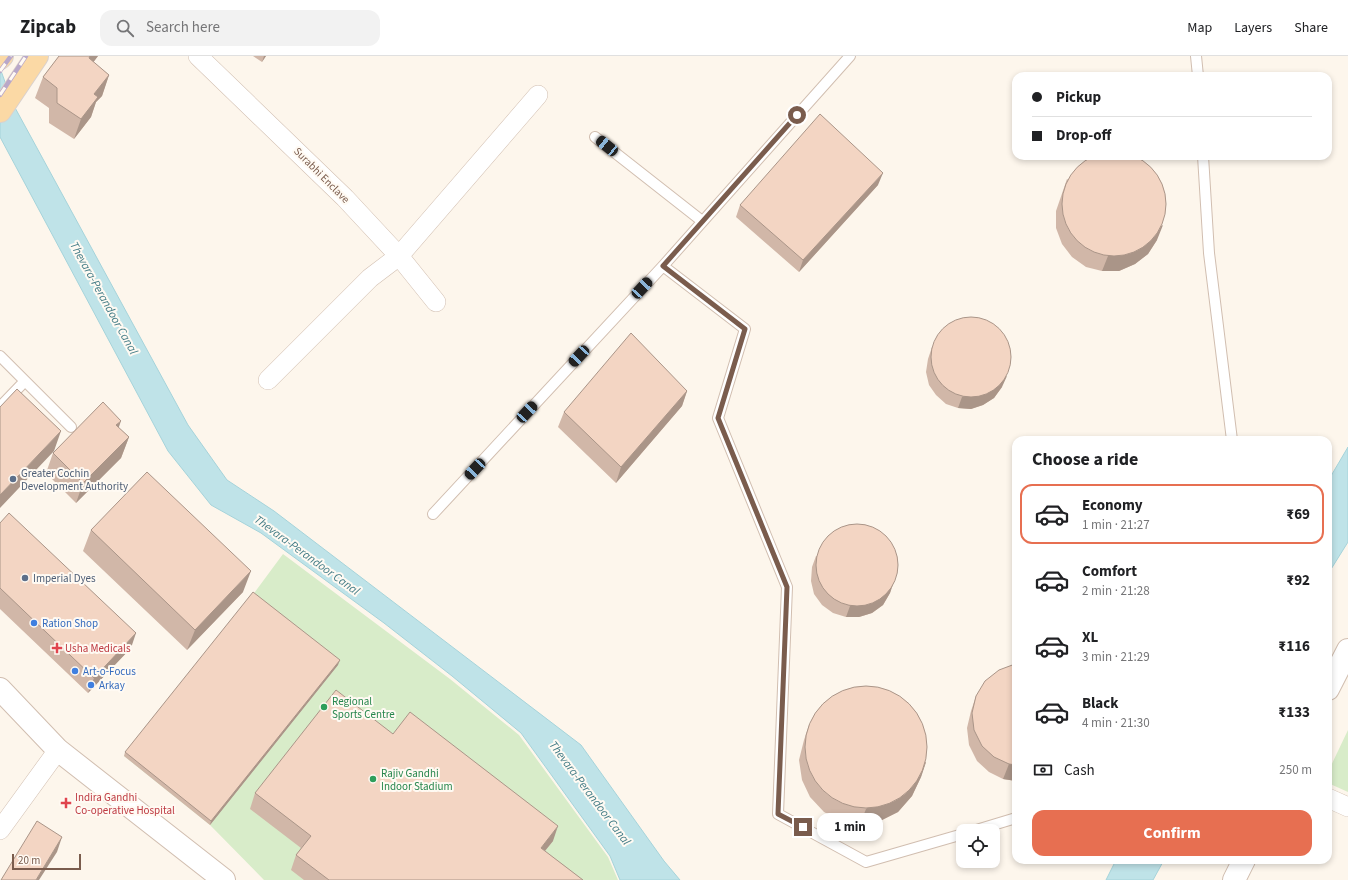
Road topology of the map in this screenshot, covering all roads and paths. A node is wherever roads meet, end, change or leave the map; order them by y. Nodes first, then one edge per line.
1 (198, 56) edge
2 (850, 56) edge
3 (1196, 56) edge
4 (31, 64) edge
5 (1198, 72) edge
6 (538, 95) dead end
7 (0, 111) edge
8 (595, 137) dead end
9 (1203, 160) edge
10 (702, 222) junction
11 (399, 256) junction
12 (663, 266) junction
13 (436, 302) dead end
14 (0, 356) edge
15 (268, 380) dead end
16 (25, 381) junction
17 (0, 407) edge
18 (71, 427) dead end
19 (1232, 436) edge
20 (433, 514) dead end
21 (1348, 650) edge
22 (1332, 681) edge
23 (0, 689) edge
24 (58, 750) junction
25 (1332, 800) edge
26 (1348, 807) edge
27 (1012, 819) edge
28 (996, 824) edge
29 (0, 830) edge
30 (956, 836) edge
31 (1242, 864) edge
32 (224, 880) edge
33 (1234, 880) edge

1 - 11 street, Surabhi Enclave
2 - 10 lane
3 - 5 lane
4 - 7 main road
6 - 11 street
8 - 10 lane
9 - 19 lane
10 - 12 lane
11 - 13 street, Surabhi Enclave
11 - 15 street
12 - 20 lane
12 - 30 lane
14 - 16 lane
16 - 17 lane
16 - 18 lane
21 - 22 street
23 - 24 street
24 - 29 street
24 - 32 street
25 - 26 street
27 - 28 lane
31 - 33 street

